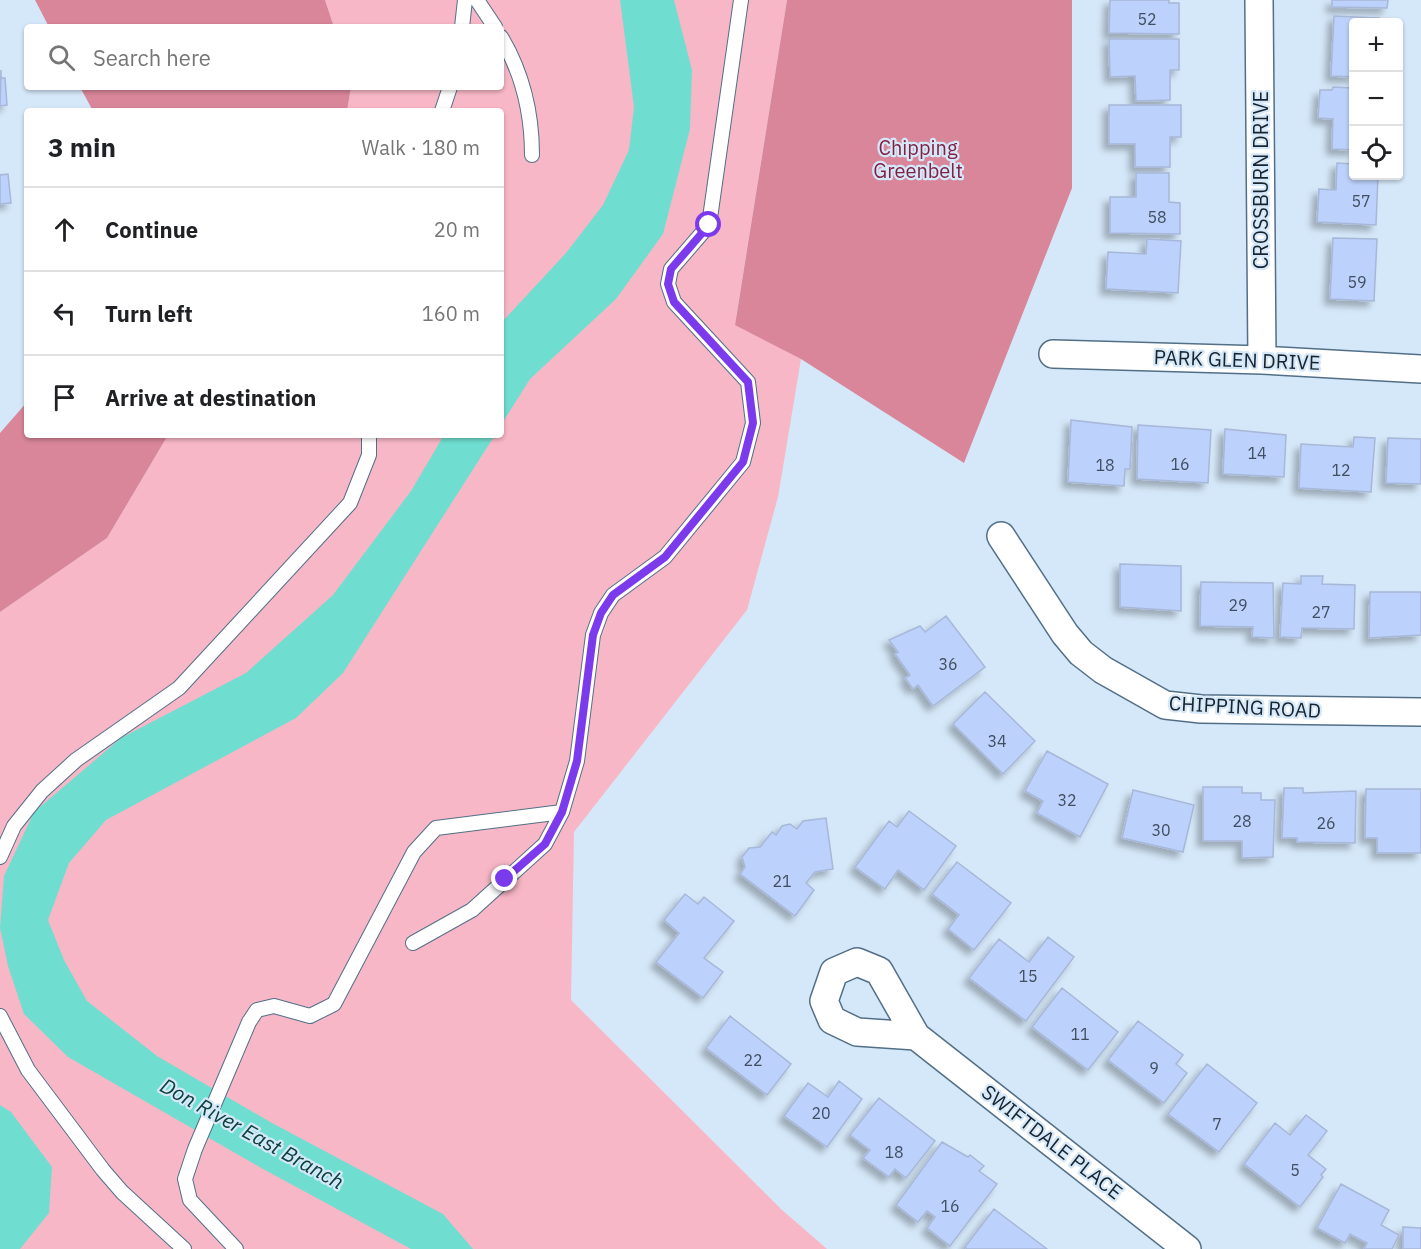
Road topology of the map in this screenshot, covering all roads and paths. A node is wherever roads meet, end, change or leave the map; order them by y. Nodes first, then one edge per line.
1 (465, 0) edge
2 (477, 0) edge
3 (741, 0) edge
4 (1259, 0) edge
5 (462, 24) edge
6 (493, 24) edge
7 (504, 43) edge
8 (449, 90) edge
9 (443, 108) edge
10 (532, 155) dead end
11 (1053, 354) dead end
12 (1262, 360) junction
13 (1421, 369) edge
14 (369, 438) edge
15 (1001, 536) dead end
16 (1421, 712) edge
17 (562, 812) junction
18 (0, 857) edge
19 (413, 943) dead end
20 (0, 1016) edge
21 (916, 1035) dead end
22 (184, 1249) edge
23 (236, 1249) edge
24 (1187, 1249) edge

1 - 5 lane
2 - 6 lane
3 - 17 lane
4 - 12 street, CROSSBURN DRIVE
7 - 10 lane
8 - 9 lane
11 - 12 street, PARK GLEN DRIVE
12 - 13 street, PARK GLEN DRIVE
14 - 18 lane
15 - 16 street, CHIPPING ROAD
17 - 19 lane
17 - 23 lane
20 - 22 lane
21 - 24 street, SWIFTDALE PLACE

